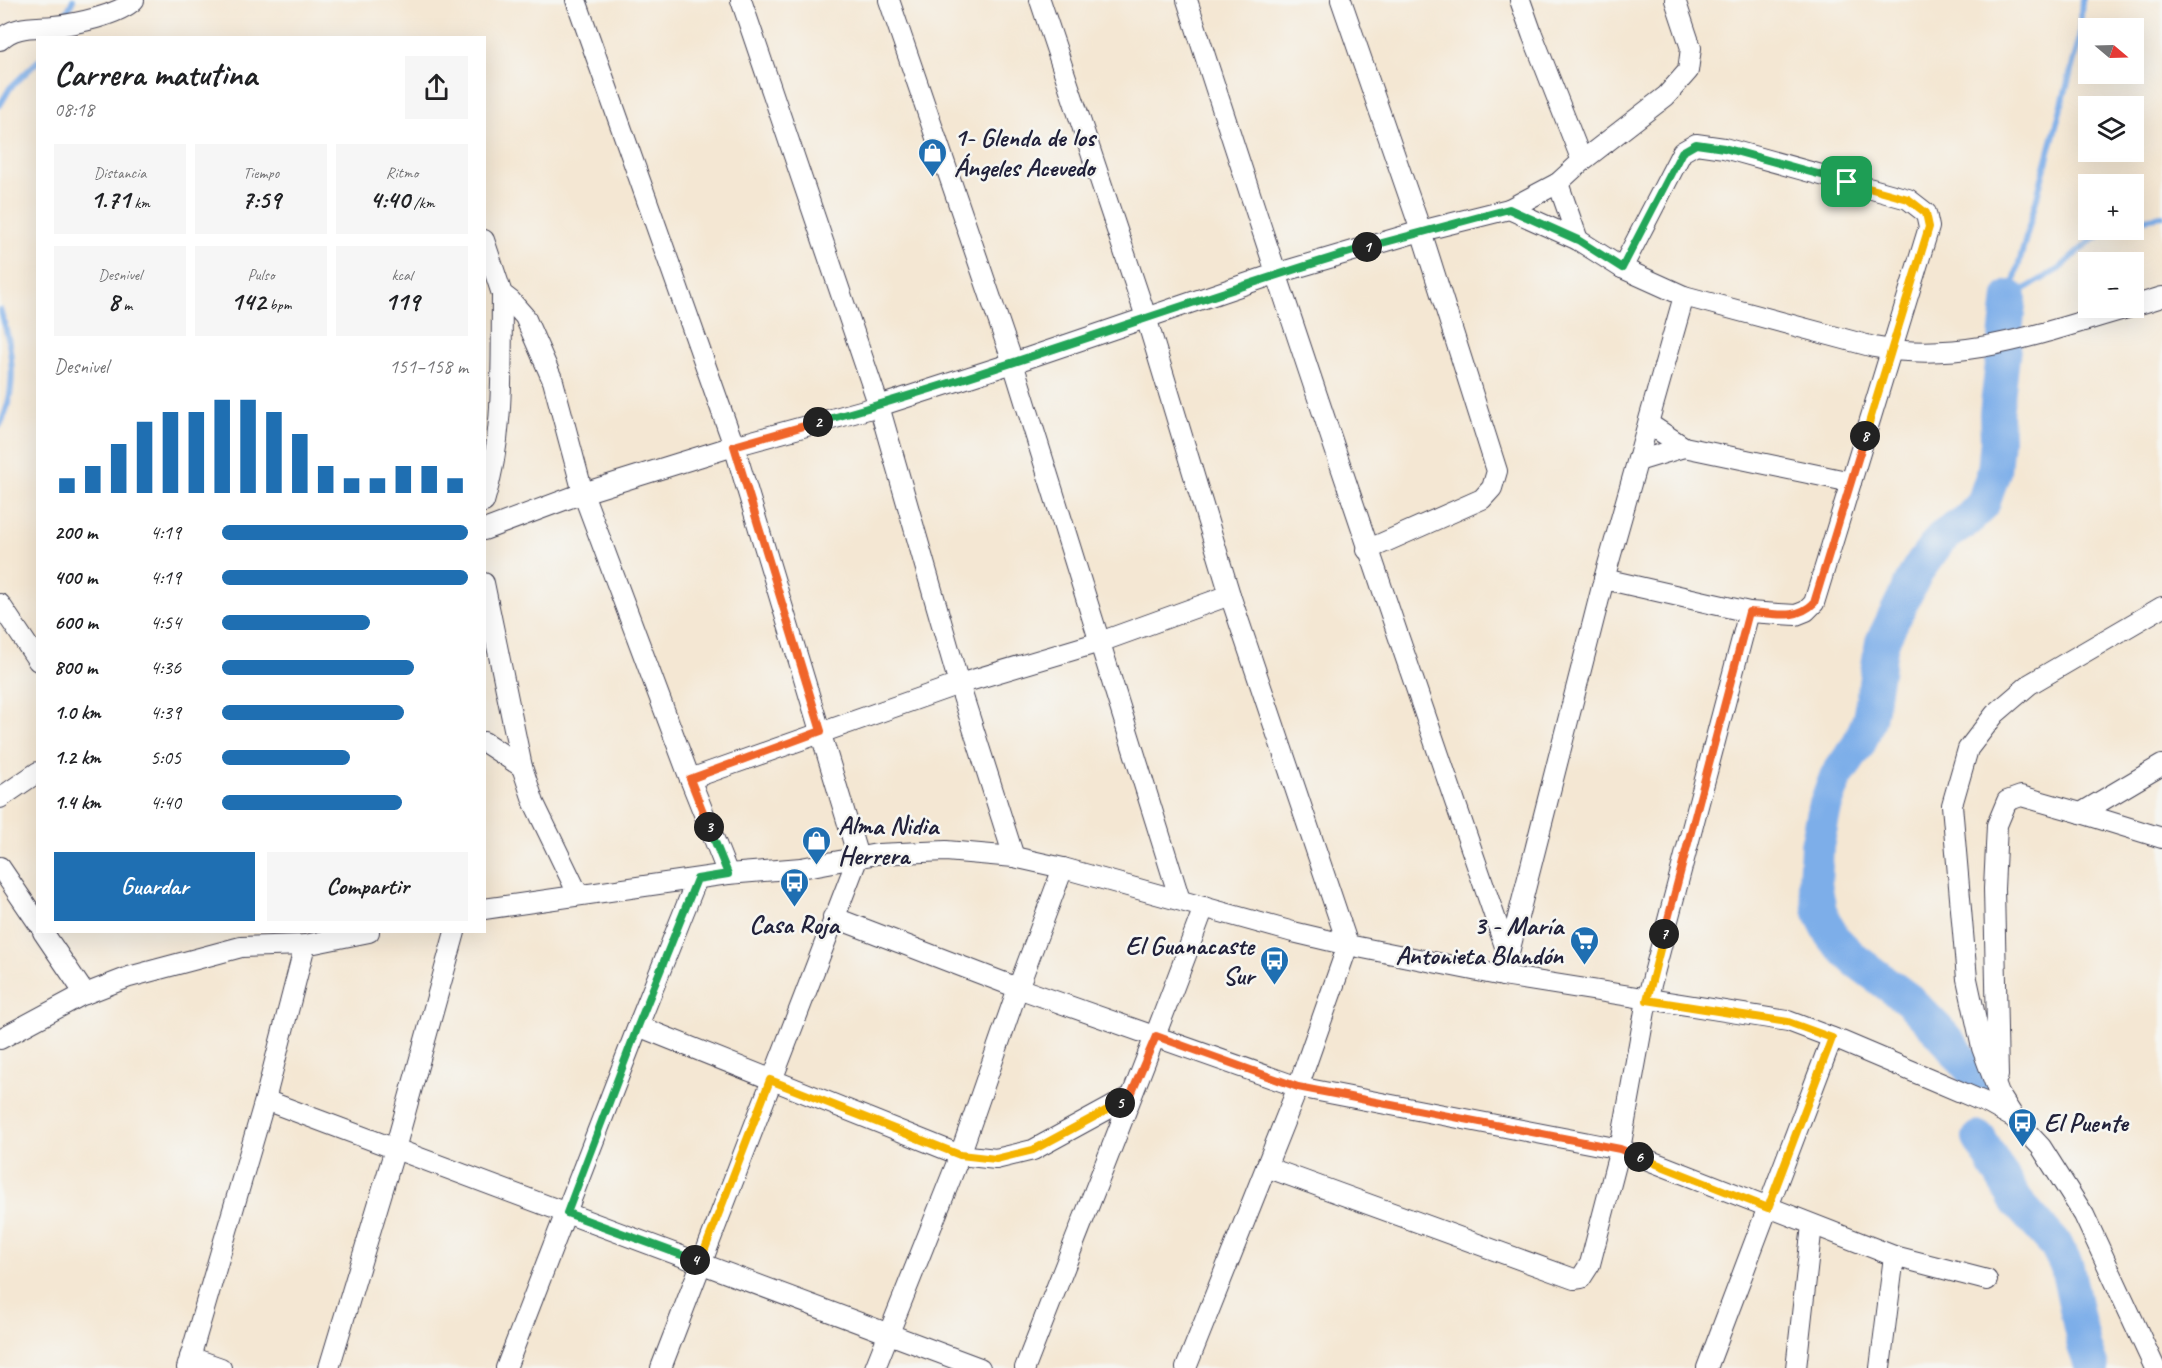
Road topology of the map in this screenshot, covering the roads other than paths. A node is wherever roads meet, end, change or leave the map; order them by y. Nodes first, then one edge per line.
1 (134, 0) edge
2 (576, 0) edge
3 (741, 0) edge
4 (889, 0) edge
5 (1040, 0) edge
6 (1187, 0) edge
7 (1341, 0) edge
8 (1520, 0) edge
9 (1675, 0) edge
10 (0, 40) edge
11 (1582, 161) junction
12 (1558, 183) junction
13 (1509, 209) junction
14 (1421, 231) junction
15 (1578, 240) junction
16 (486, 246) edge
17 (1622, 268) junction
18 (1275, 274) junction
19 (502, 294) junction
20 (1683, 296) junction
21 (2162, 297) edge
22 (2144, 303) edge
23 (1146, 317) junction
24 (2096, 318) edge
25 (1891, 350) junction
26 (1013, 363) junction
27 (879, 406) junction
28 (1649, 424) junction
29 (734, 446) junction
30 (1684, 447) junction
31 (1638, 461) junction
32 (1851, 482) junction
33 (584, 492) junction
34 (486, 496) edge
35 (486, 529) edge
36 (1367, 550) junction
37 (1604, 579) junction
38 (486, 593) edge
39 (1230, 595) junction
40 (0, 604) edge
41 (2162, 607) edge
42 (1749, 612) junction
43 (1100, 642) junction
44 (36, 658) edge
45 (959, 684) junction
46 (821, 731) junction
47 (486, 743) edge
48 (2162, 765) edge
49 (522, 767) junction
50 (36, 773) edge
51 (690, 779) junction
52 (0, 798) edge
53 (2081, 813) junction
54 (2162, 838) edge
55 (858, 856) junction
56 (1014, 857) junction
57 (0, 867) edge
58 (1063, 868) junction
59 (728, 874) junction
60 (697, 879) junction
61 (578, 894) junction
62 (1180, 900) junction
63 (1204, 906) junction
64 (486, 909) edge
65 (834, 917) junction
66 (36, 920) edge
67 (44, 933) edge
68 (364, 933) edge
69 (455, 933) edge
70 (305, 945) junction
71 (1348, 945) junction
72 (1508, 956) junction
73 (1503, 976) junction
74 (1018, 988) junction
75 (85, 994) junction
76 (1647, 1000) junction
77 (638, 1026) junction
78 (1156, 1036) junction
79 (1832, 1038) junction
80 (0, 1039) edge
81 (770, 1080) junction
82 (1298, 1087) junction
83 (1999, 1094) junction
84 (1130, 1097) junction
85 (265, 1100) junction
86 (2014, 1118) junction
87 (395, 1149) junction
88 (1620, 1149) junction
89 (960, 1155) junction
90 (1266, 1167) junction
91 (1768, 1208) junction
92 (567, 1213) junction
93 (1812, 1225) junction
94 (1894, 1256) junction
95 (700, 1262) junction
96 (1987, 1280) dead end
97 (888, 1334) junction
98 (188, 1363) edge
99 (221, 1368) edge
100 (328, 1368) edge
101 (506, 1368) edge
102 (661, 1368) edge
103 (875, 1368) edge
104 (980, 1368) edge
105 (1025, 1368) edge
106 (1186, 1368) edge
107 (1707, 1368) edge
108 (1796, 1368) edge
109 (1880, 1368) edge
110 (2155, 1368) edge

1 - 10 street
2 - 29 street
3 - 27 street
4 - 26 street
5 - 23 street
6 - 18 street
7 - 14 street
8 - 11 street
9 - 11 street
11 - 12 street
12 - 13 street
12 - 15 street
13 - 14 street
13 - 15 street
14 - 18 street
14 - 36 street
15 - 17 street
16 - 19 street
17 - 20 street
17 - 25 street
18 - 23 street
18 - 36 street
19 - 33 street
19 - 34 street
20 - 25 street
20 - 28 street
21 - 22 street
23 - 26 street
23 - 39 street
24 - 25 street
25 - 32 street
26 - 27 street
26 - 43 street
27 - 29 street
27 - 45 street
28 - 30 street
28 - 31 street
29 - 33 street
29 - 46 street
30 - 31 street
30 - 32 street
31 - 37 street
32 - 42 street
33 - 35 street
33 - 51 street
36 - 72 street
37 - 42 street
37 - 72 street
38 - 49 street
39 - 43 street
39 - 71 street
40 - 44 street
41 - 83 street
42 - 76 street
43 - 45 street
43 - 62 street
45 - 46 street
45 - 56 street
46 - 51 street
46 - 55 street
47 - 49 street
48 - 53 street
49 - 61 street
50 - 52 street
51 - 59 street
53 - 54 street
53 - 83 street
55 - 56 street
55 - 59 street
55 - 65 street
56 - 58 street
57 - 66 street
58 - 62 street
58 - 74 street
59 - 60 street
60 - 61 street
60 - 77 street
61 - 64 street
62 - 63 street
63 - 71 street
63 - 78 street
65 - 74 street
65 - 81 street
67 - 75 street
68 - 70 street
69 - 87 street
70 - 75 street
70 - 85 street
71 - 73 street
71 - 82 street
72 - 73 street
73 - 76 street
74 - 78 street
74 - 89 street
75 - 80 street
76 - 79 street
76 - 88 street
77 - 81 street
77 - 92 street
78 - 82 street
78 - 84 street
79 - 86 street
79 - 91 street
81 - 89 street
81 - 95 street
82 - 88 street
82 - 90 street
83 - 86 street
84 - 89 street
84 - 105 street
85 - 87 street
85 - 98 street
86 - 110 street
87 - 92 street
87 - 100 street
88 - 90 street
88 - 91 street
89 - 97 street
90 - 106 street
91 - 93 street
91 - 107 street
92 - 95 street
92 - 101 street
93 - 94 street
93 - 108 street
94 - 96 street
94 - 109 street
95 - 97 street
95 - 102 street
97 - 103 street
97 - 104 street
98 - 99 street

